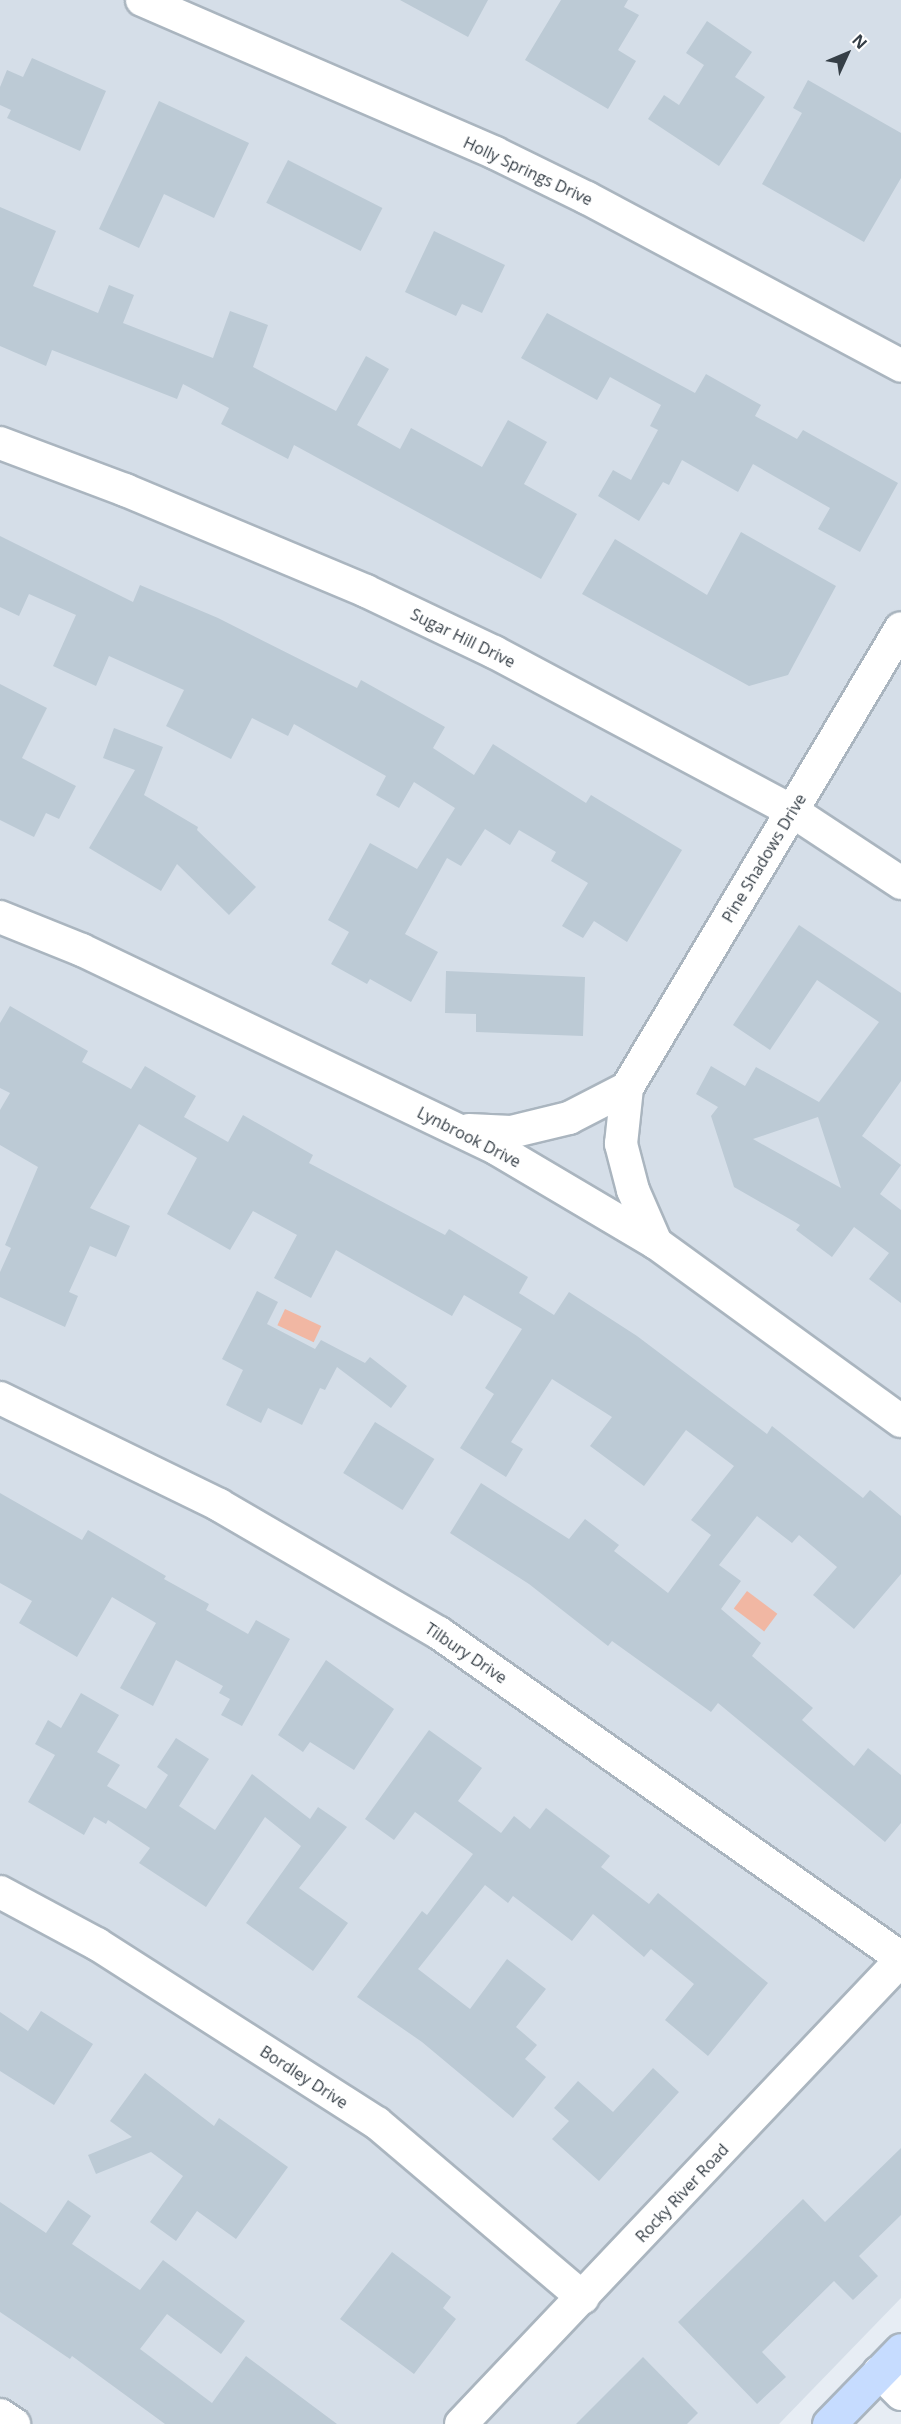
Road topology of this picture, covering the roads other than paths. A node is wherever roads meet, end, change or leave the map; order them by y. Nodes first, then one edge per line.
1 (142, 0) edge
2 (901, 366) edge
3 (0, 443) edge
4 (901, 628) edge
5 (792, 811) junction
6 (901, 883) edge
7 (0, 917) edge
8 (627, 1088) junction
9 (456, 1130) junction
10 (656, 1243) junction
11 (0, 1398) edge
12 (901, 1420) edge
13 (0, 1892) edge
14 (901, 1959) edge
15 (583, 2298) junction
16 (894, 2372) edge
17 (0, 2415) edge
18 (14, 2424) edge
19 (461, 2424) edge
20 (829, 2424) edge

1 - 2 street, Holly Springs Drive
3 - 5 street, Sugar Hill Drive
4 - 5 street, Pine Shadows Drive
5 - 6 street, Sugar Hill Drive
5 - 8 street, Pine Shadows Drive
7 - 9 street, Lynbrook Drive
8 - 9 street
8 - 10 street, Pine Shadows Drive
9 - 10 street, Lynbrook Drive
10 - 12 street, Lynbrook Drive
11 - 14 street, Tilbury Drive
13 - 15 street, Bordley Drive
14 - 15 street, Rocky River Road
15 - 19 street, Rocky River Road
16 - 20 street
17 - 18 street

